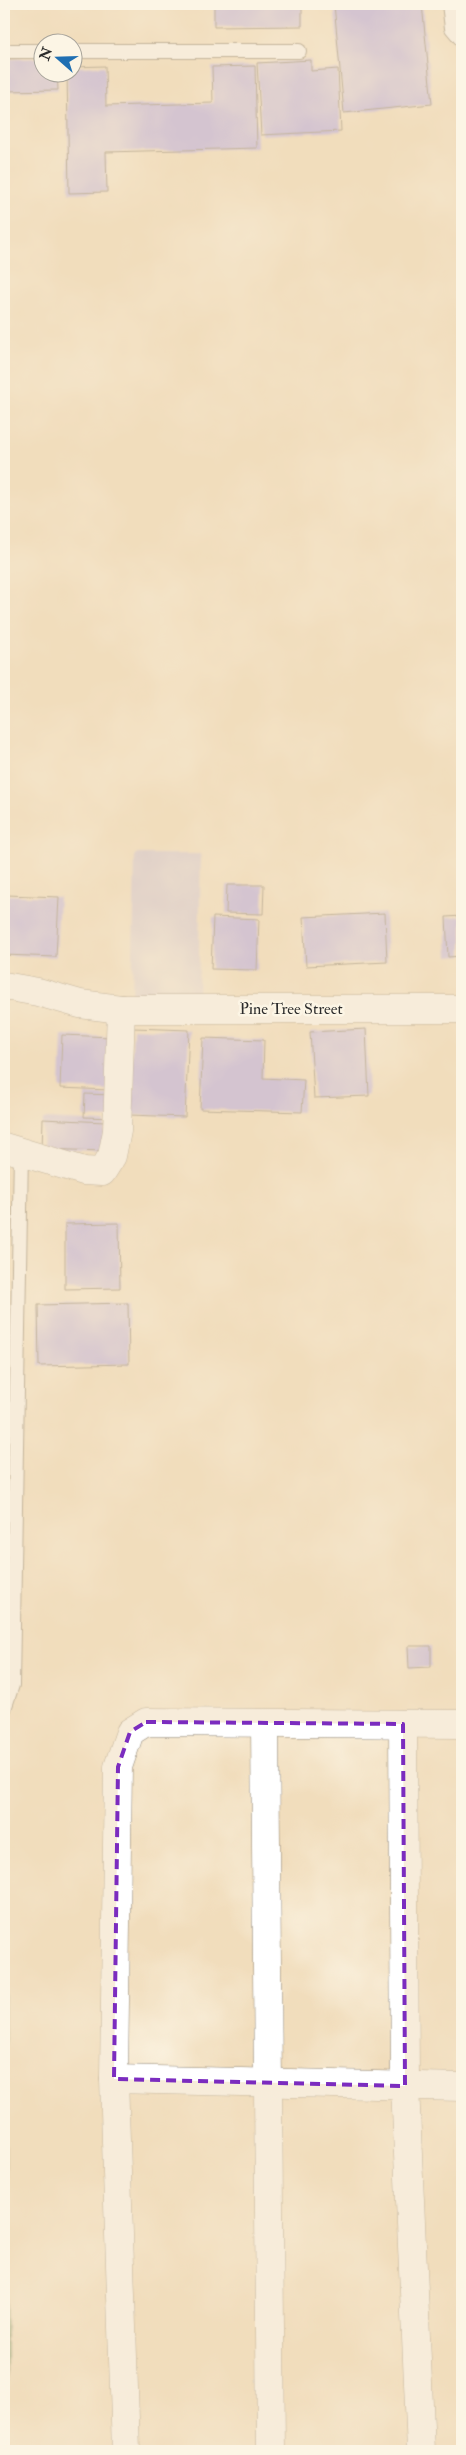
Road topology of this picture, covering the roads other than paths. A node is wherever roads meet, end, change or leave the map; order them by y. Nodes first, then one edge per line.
1 (449, 4) edge
2 (462, 40) edge
3 (4, 51) edge
4 (32, 51) edge
5 (82, 51) edge
6 (299, 51) dead end
7 (4, 986) edge
8 (121, 1009) junction
9 (462, 1009) edge
10 (12, 1149) edge
11 (4, 1709) edge
12 (265, 1724) junction
13 (403, 1724) junction
14 (462, 1724) edge
15 (114, 2079) junction
16 (267, 2083) junction
17 (405, 2086) junction
18 (462, 2087) edge
19 (126, 2451) edge
20 (271, 2451) edge
21 (421, 2451) edge

1 - 2 lane
3 - 4 lane
5 - 6 lane
7 - 8 street, Pine Tree Street
8 - 9 street, Pine Tree Street
8 - 10 street
10 - 11 lane
12 - 13 street
12 - 15 street
12 - 16 street
13 - 14 street
13 - 17 street
15 - 16 street
15 - 19 street
16 - 17 street
16 - 20 street
17 - 18 street
17 - 21 street

